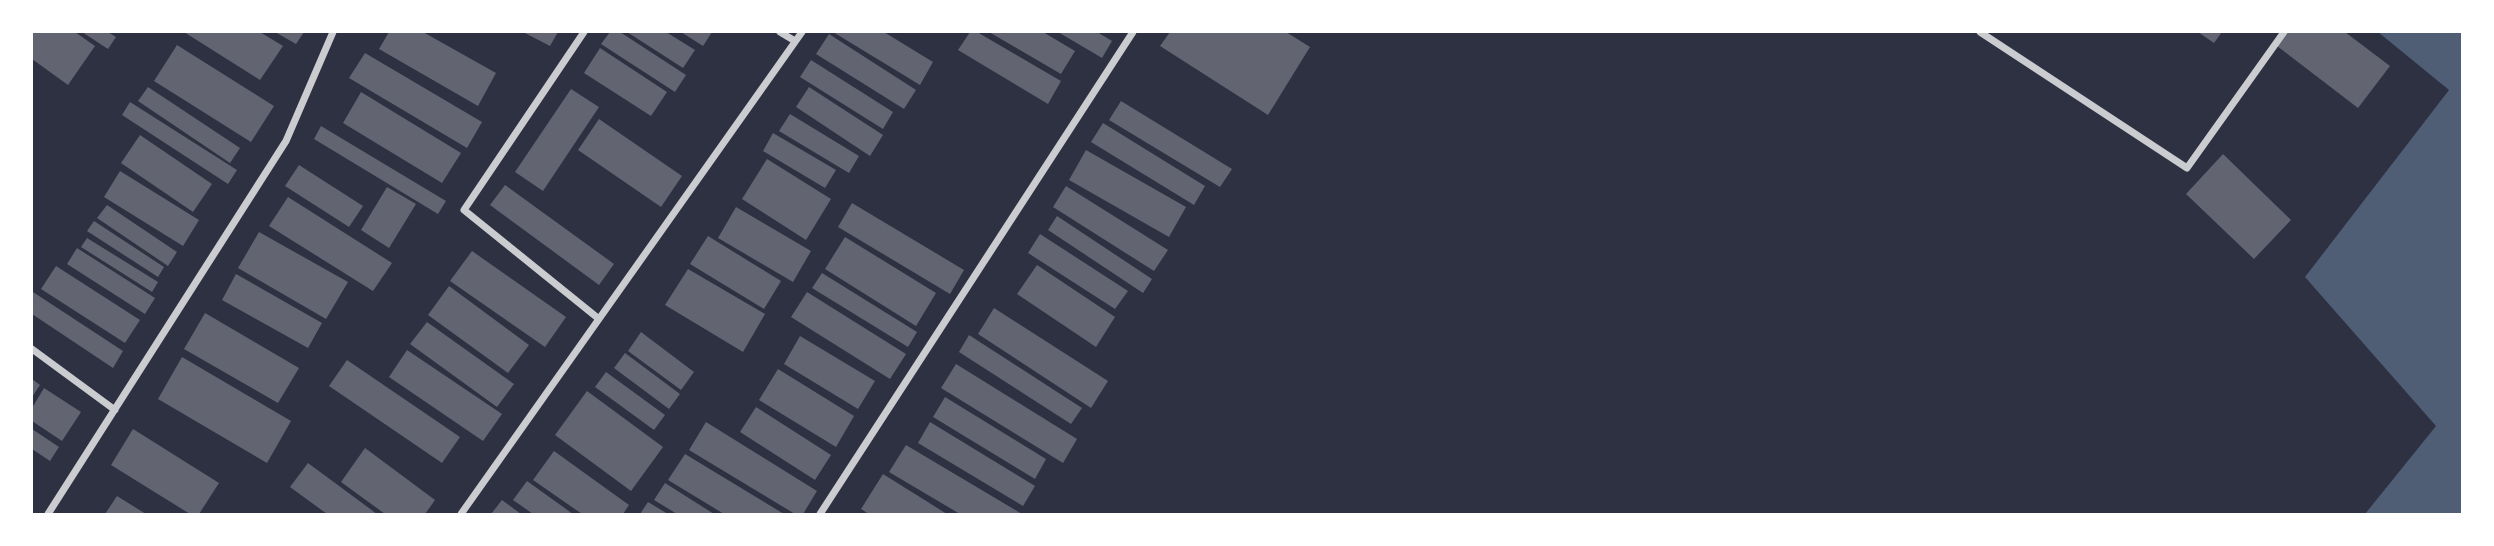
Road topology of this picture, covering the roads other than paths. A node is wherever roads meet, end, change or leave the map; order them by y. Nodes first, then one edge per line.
1 (333, 32) edge
2 (584, 32) edge
3 (780, 32) edge
4 (802, 32) edge
5 (1133, 32) edge
6 (1980, 32) edge
7 (2284, 32) edge
8 (795, 41) junction
9 (599, 319) junction
10 (32, 349) edge
11 (115, 410) junction
12 (48, 514) edge
13 (461, 514) edge
14 (820, 514) edge

1 - 11 street
2 - 9 street
3 - 8 street
4 - 8 street
5 - 14 street
6 - 7 street
8 - 9 street
9 - 13 street
10 - 11 street
11 - 12 street

